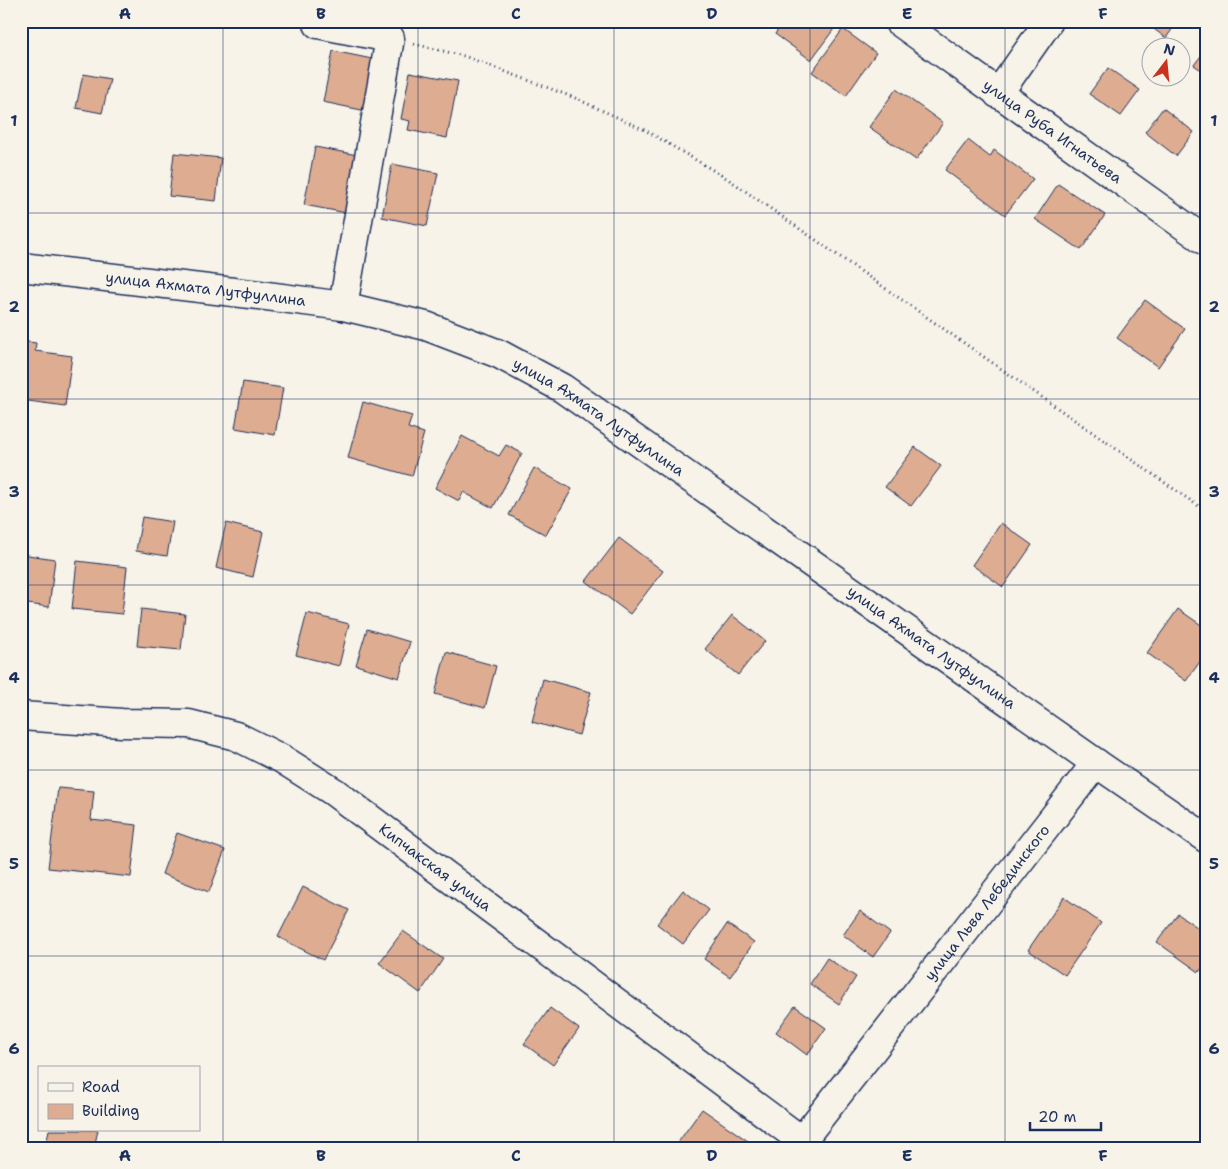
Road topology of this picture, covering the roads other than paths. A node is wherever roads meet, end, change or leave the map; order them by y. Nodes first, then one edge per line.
1 (898, 21) edge
2 (1049, 21) edge
3 (318, 24) dead end
4 (998, 94) junction
5 (1207, 242) edge
6 (21, 267) edge
7 (343, 306) junction
8 (21, 716) edge
9 (1096, 763) junction
10 (1207, 839) edge
11 (798, 1144) edge

1 - 4 street, улица Руба Игнатьева
2 - 4 street
3 - 7 street
4 - 5 street, улица Руба Игнатьева
6 - 7 street, улица Ахмата Лутфуллина
7 - 9 street, улица Ахмата Лутфуллина
8 - 11 street, Кипчакская улица
9 - 10 street
9 - 11 street, улица Льва Лебединского

